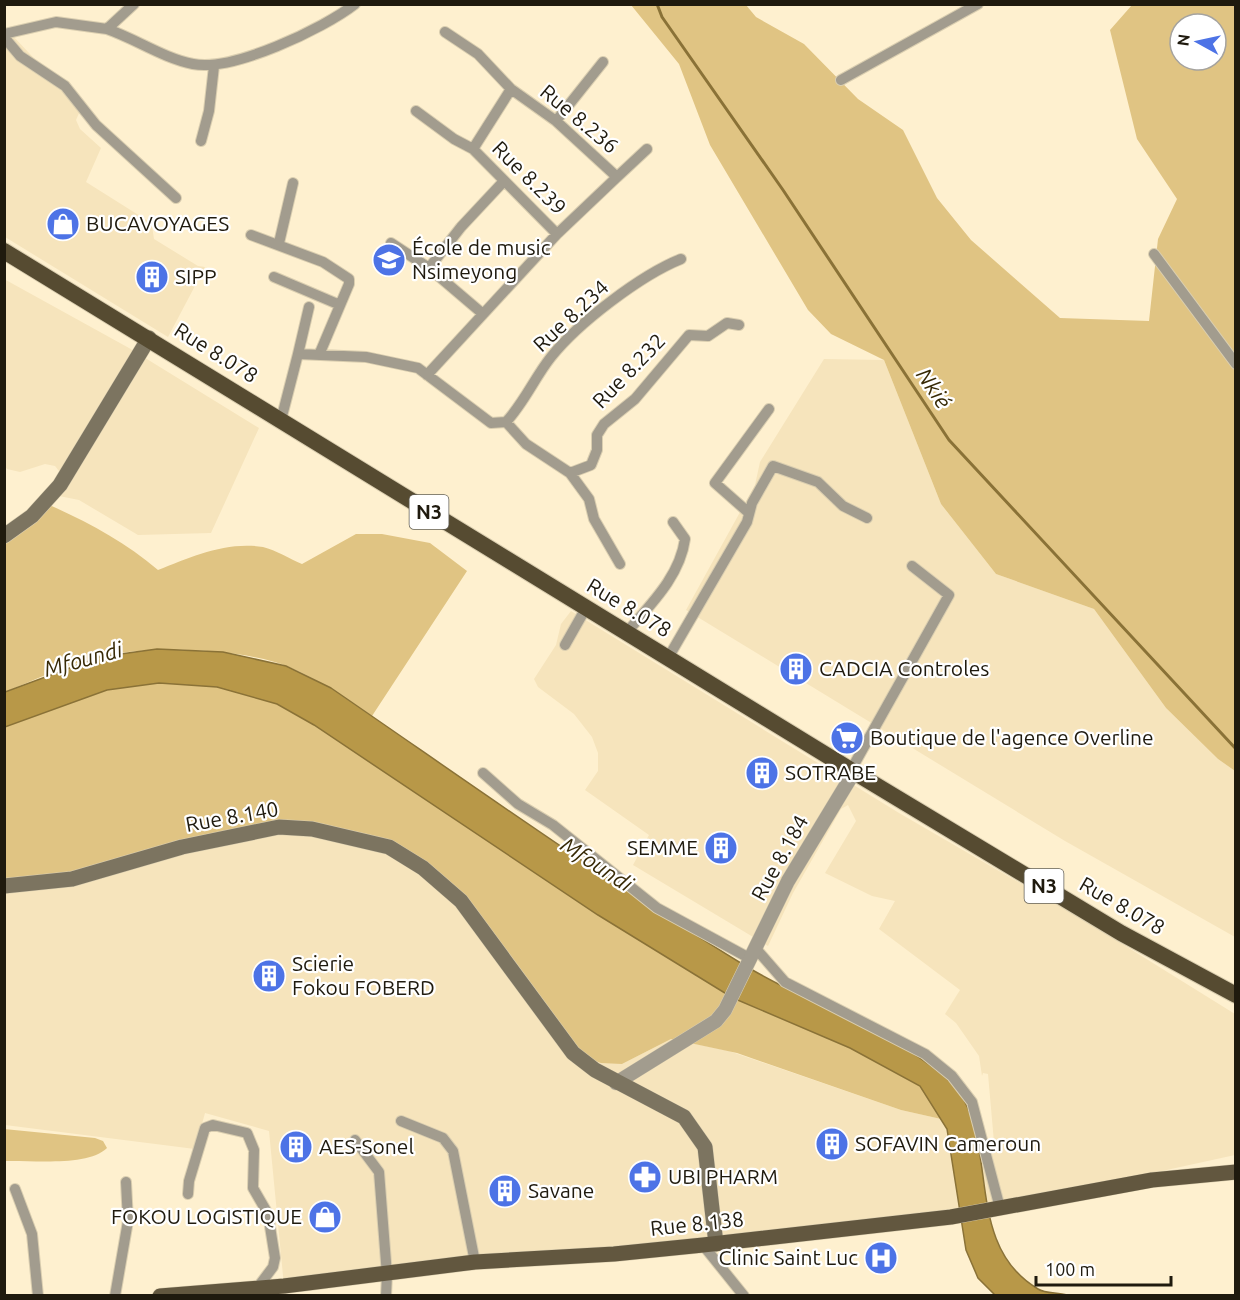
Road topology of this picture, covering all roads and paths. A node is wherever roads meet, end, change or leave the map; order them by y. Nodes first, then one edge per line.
1 (134, 4) edge
2 (355, 4) edge
3 (978, 4) edge
4 (107, 29) junction
5 (445, 32) dead end
6 (4, 35) edge
7 (603, 62) dead end
8 (214, 66) junction
9 (841, 80) dead end
10 (511, 89) junction
11 (416, 111) dead end
12 (556, 121) junction
13 (201, 141) dead end
14 (647, 148) dead end
15 (473, 149) junction
16 (617, 177) junction
17 (504, 181) junction
18 (293, 183) dead end
19 (176, 198) dead end
20 (557, 234) junction
21 (251, 235) dead end
22 (279, 243) junction
23 (391, 243) dead end
24 (4, 251) edge
25 (1154, 254) dead end
26 (681, 259) dead end
27 (429, 268) junction
28 (274, 277) dead end
29 (340, 305) junction
30 (309, 307) dead end
31 (483, 314) junction
32 (739, 325) dead end
33 (149, 338) junction
34 (298, 354) junction
35 (320, 355) junction
36 (1236, 364) edge
37 (427, 375) junction
38 (769, 409) dead end
39 (281, 420) junction
40 (506, 422) junction
41 (570, 473) junction
42 (749, 513) junction
43 (867, 518) dead end
44 (673, 522) dead end
45 (4, 536) edge
46 (620, 564) dead end
47 (912, 566) dead end
48 (586, 608) junction
49 (627, 632) junction
50 (565, 645) dead end
51 (668, 658) junction
52 (853, 771) junction
53 (483, 772) dead end
54 (4, 886) edge
55 (751, 959) junction
56 (1236, 995) edge
57 (616, 1083) junction
58 (401, 1121) dead end
59 (355, 1140) dead end
60 (1236, 1172) edge
61 (126, 1182) dead end
62 (15, 1189) dead end
63 (188, 1194) dead end
64 (997, 1209) junction
65 (709, 1245) junction
66 (475, 1262) junction
67 (387, 1275) junction
68 (258, 1287) junction
69 (306, 1289) edge
70 (38, 1296) edge
71 (115, 1296) edge
72 (160, 1296) edge
73 (386, 1296) edge
74 (744, 1296) edge

1 - 4 street
2 - 8 street
3 - 9 street
4 - 6 street
4 - 8 street
5 - 10 street, Rue 8.236
6 - 19 street
7 - 12 street
8 - 13 street
10 - 12 street, Rue 8.236
10 - 15 street, Rue 8.239
11 - 15 street
12 - 16 street, Rue 8.236
14 - 16 street
15 - 17 street, Rue 8.239
16 - 20 street, Rue 8.236
17 - 20 street, Rue 8.239
17 - 27 street
18 - 22 street
20 - 31 street, Rue 8.236
21 - 22 street
22 - 29 street
23 - 27 street
24 - 33 highway, Rue 8.078 / N3
25 - 36 street
26 - 40 street, Rue 8.234
27 - 31 street
28 - 29 street
29 - 35 street
30 - 34 street
31 - 37 street, Rue 8.236
32 - 41 street, Rue 8.232
33 - 39 highway, Rue 8.078 / N3
33 - 45 main road
34 - 35 street
34 - 39 street
35 - 37 street
37 - 40 street
38 - 42 street
39 - 48 highway, Rue 8.078 / N3
40 - 41 street
41 - 46 street
42 - 43 street
42 - 51 street
44 - 49 street
47 - 52 street
48 - 49 highway, Rue 8.078 / N3
48 - 50 street
49 - 51 highway, Rue 8.078 / N3
51 - 52 highway, Rue 8.078 / N3
52 - 55 street, Rue 8.184
52 - 56 highway, Rue 8.078 / N3
53 - 55 street
54 - 57 main road, Rue 8.140
55 - 57 street, Rue 8.184
55 - 64 street
57 - 65 main road, Rue 8.140
58 - 66 street
59 - 67 street
60 - 64 main road, Rue 8.138
61 - 71 street
62 - 70 street
63 - 68 street
64 - 65 main road, Rue 8.138
65 - 66 main road, Rue 8.138
65 - 74 street
66 - 67 main road, Rue 8.138
67 - 69 main road, Rue 8.138
67 - 73 street
68 - 69 main road, Rue 8.138
68 - 72 main road, Rue 8.138

